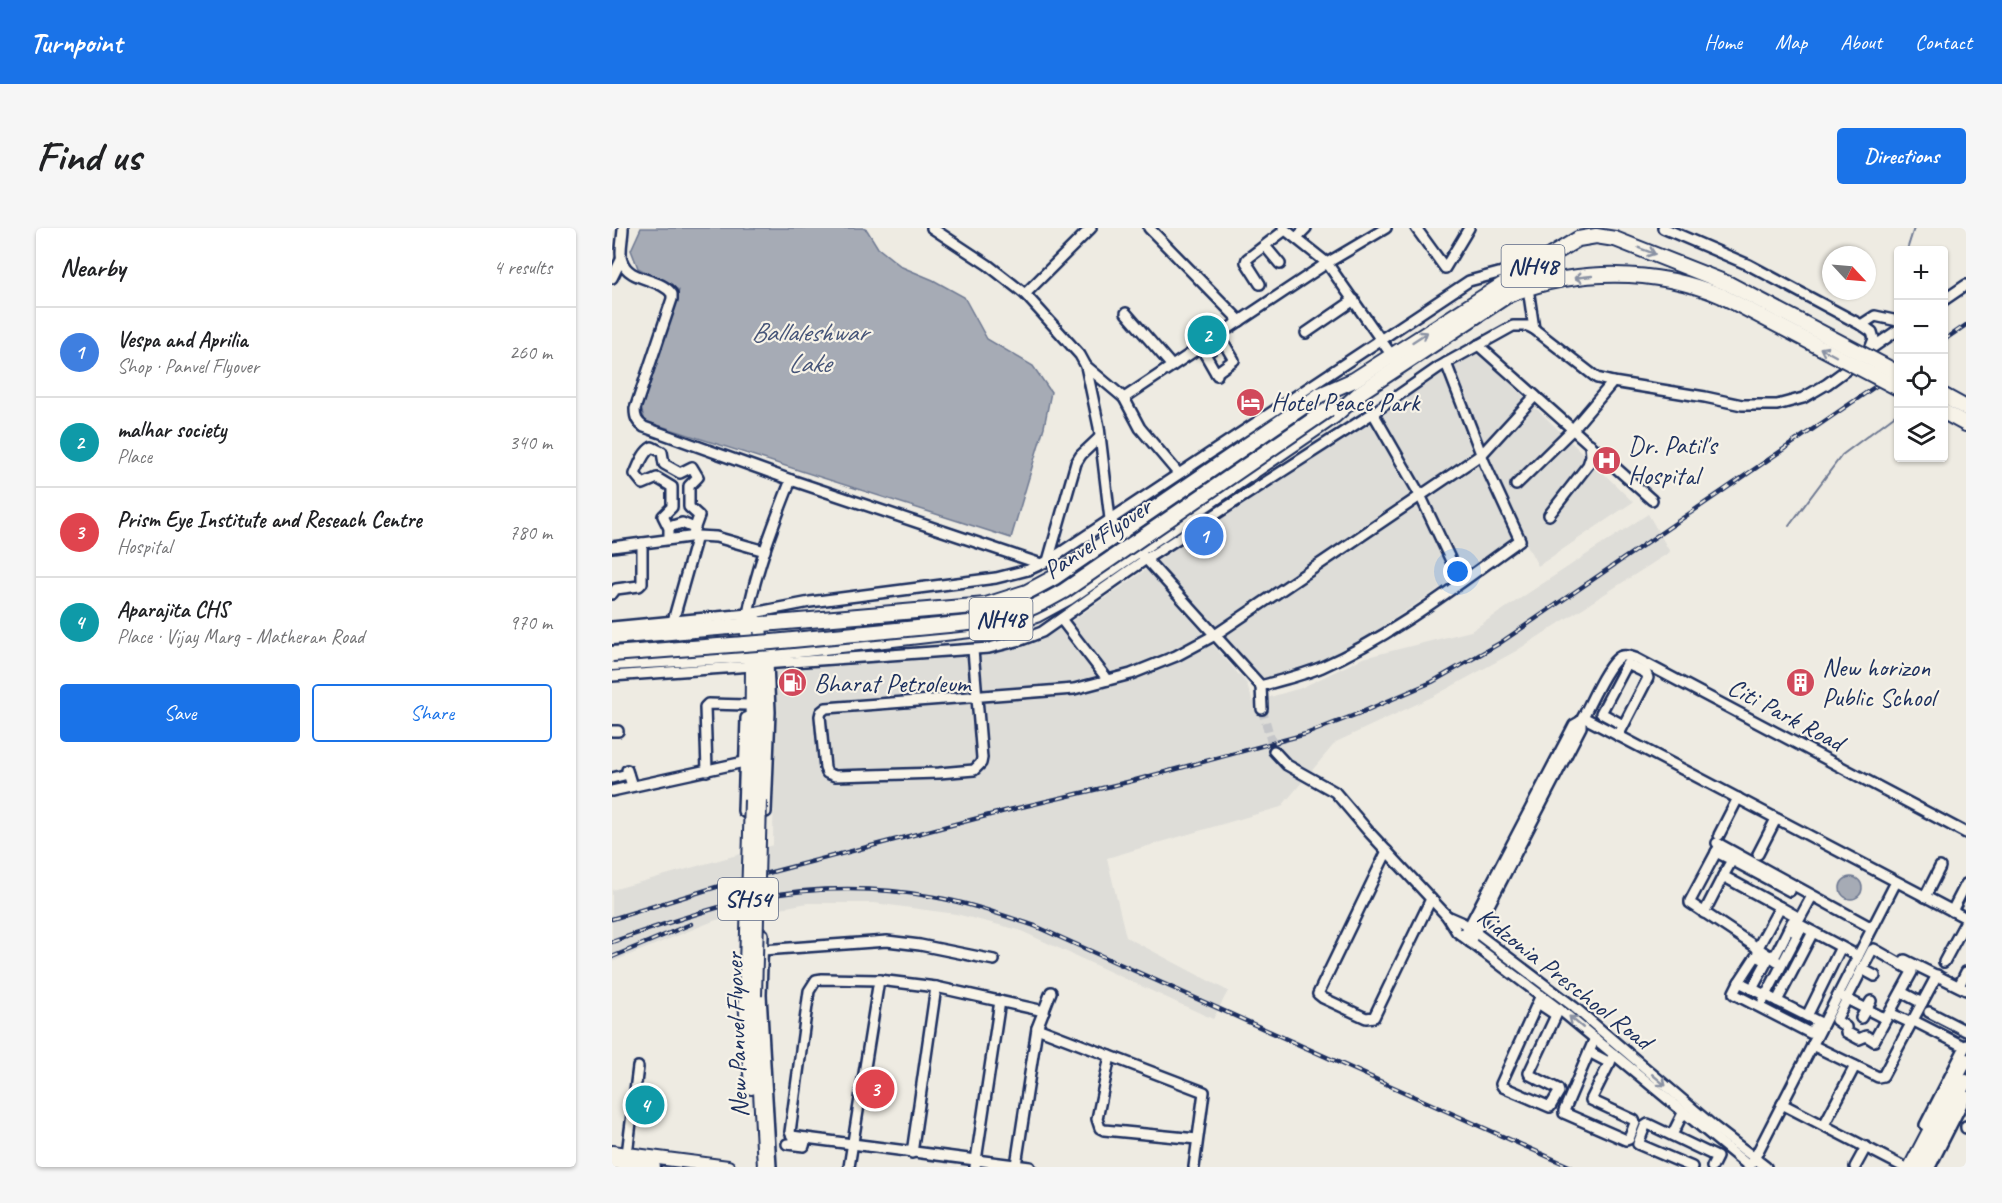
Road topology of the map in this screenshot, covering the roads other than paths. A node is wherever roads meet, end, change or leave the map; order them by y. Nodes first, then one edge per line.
1 (623, 228) edge
2 (932, 228) edge
3 (1091, 228) edge
4 (1149, 228) edge
5 (1306, 228) edge
6 (1386, 228) edge
7 (1416, 228) edge
8 (1469, 228) edge
9 (1663, 228) edge
10 (1284, 229) edge
11 (1611, 233) edge
12 (1581, 234) edge
13 (1296, 238) junction
14 (1265, 246) junction
15 (621, 260) junction
16 (1327, 263) junction
17 (1281, 264) dead end
18 (1516, 277) junction
19 (612, 278) edge
20 (1260, 284) dead end
21 (1966, 285) edge
22 (1528, 288) junction
23 (1726, 290) junction
24 (1025, 294) junction
25 (1948, 297) edge
26 (1354, 300) junction
27 (1126, 313) dead end
28 (1894, 320) edge
29 (1240, 321) junction
30 (1861, 325) junction
31 (1534, 329) junction
32 (1306, 333) dead end
33 (1894, 333) edge
34 (1381, 338) junction
35 (1221, 339) junction
36 (1478, 345) junction
37 (1872, 348) junction
38 (1203, 351) junction
39 (1395, 361) junction
40 (1446, 363) junction
41 (1086, 366) junction
42 (1172, 366) junction
43 (1894, 371) edge
44 (1613, 382) junction
45 (1894, 385) edge
46 (1357, 386) junction
47 (1535, 396) junction
48 (1124, 398) junction
49 (1948, 398) edge
50 (1327, 405) junction
51 (1966, 408) edge
52 (1373, 413) junction
53 (1948, 414) edge
54 (1966, 424) edge
55 (1573, 429) junction
56 (1100, 437) junction
57 (1590, 444) junction
58 (1482, 454) junction
59 (1178, 473) junction
60 (791, 480) junction
61 (1516, 485) dead end
62 (1420, 495) junction
63 (1652, 501) dead end
64 (1549, 515) dead end
65 (1110, 519) junction
66 (669, 527) junction
67 (695, 533) junction
68 (1119, 533) junction
69 (669, 540) junction
70 (642, 543) junction
71 (612, 547) edge
72 (765, 551) junction
73 (1142, 555) junction
74 (1044, 562) junction
75 (1461, 582) junction
76 (612, 594) edge
77 (1061, 619) junction
78 (747, 620) junction
79 (674, 621) junction
80 (724, 622) junction
81 (760, 625) junction
82 (612, 627) edge
83 (1215, 635) junction
84 (612, 637) edge
85 (612, 646) edge
86 (973, 650) junction
87 (612, 654) edge
88 (757, 659) junction
89 (612, 665) edge
90 (1650, 671) junction
91 (612, 676) edge
92 (1108, 680) junction
93 (1261, 686) junction
94 (977, 698) junction
95 (747, 705) junction
96 (1262, 709) tunnel mouth
97 (1582, 719) junction
98 (1623, 725) junction
99 (1618, 736) junction
100 (1274, 750) tunnel mouth
101 (744, 762) junction
102 (707, 771) junction
103 (1685, 771) junction
104 (612, 777) edge
105 (1680, 781) dead end
106 (632, 786) junction
107 (612, 790) edge
108 (1738, 798) junction
109 (1776, 819) junction
110 (1965, 829) edge
111 (1720, 845) junction
112 (1384, 848) junction
113 (1758, 854) dead end
114 (1732, 860) junction
115 (1940, 867) dead end
116 (1723, 876) junction
117 (1896, 882) junction
118 (1966, 884) edge
119 (1925, 897) junction
120 (1431, 899) junction
121 (1808, 899) junction
122 (1780, 907) junction
123 (1952, 911) junction
124 (1704, 913) junction
125 (1966, 920) edge
126 (1798, 922) junction
127 (1872, 928) junction
128 (1813, 933) junction
129 (763, 934) dead end
130 (1469, 935) junction
131 (1866, 939) junction
132 (1841, 947) junction
133 (1757, 949) junction
134 (763, 950) junction
135 (1855, 955) junction
136 (1893, 957) junction
137 (1773, 959) junction
138 (994, 960) dead end
139 (1944, 962) dead end
140 (1905, 963) junction
141 (1862, 969) junction
142 (1966, 972) edge
143 (1937, 975) junction
144 (1875, 976) dead end
145 (879, 980) junction
146 (1739, 982) junction
147 (936, 987) junction
148 (1962, 988) edge
149 (1051, 992) dead end
150 (1759, 992) junction
151 (1905, 994) dead end
152 (1842, 997) junction
153 (1540, 999) junction
154 (1000, 1001) junction
155 (1777, 1001) junction
156 (1922, 1003) junction
157 (1868, 1005) junction
158 (1760, 1008) junction
159 (1044, 1011) junction
160 (1557, 1012) junction
161 (1929, 1012) dead end
162 (1894, 1015) dead end
163 (1807, 1016) junction
164 (1880, 1016) dead end
165 (1862, 1018) dead end
166 (1912, 1021) junction
167 (1820, 1023) junction
168 (1037, 1028) junction
169 (1966, 1030) edge
170 (1595, 1038) junction
171 (1812, 1045) junction
172 (1965, 1046) edge
173 (1589, 1052) junction
174 (1110, 1056) junction
175 (1612, 1059) junction
176 (1966, 1060) edge
177 (1632, 1064) junction
178 (1855, 1066) junction
179 (638, 1067) dead end
180 (1966, 1081) edge
181 (1966, 1096) edge
182 (1782, 1104) junction
183 (1683, 1113) junction
184 (1942, 1116) junction
185 (1824, 1125) junction
186 (1672, 1135) junction
187 (806, 1138) junction
188 (1197, 1139) junction
189 (853, 1143) junction
190 (787, 1144) dead end
191 (1723, 1145) junction
192 (1866, 1147) junction
193 (612, 1152) edge
194 (912, 1153) junction
195 (627, 1154) junction
196 (1717, 1157) junction
197 (758, 1158) edge
198 (612, 1162) edge
199 (975, 1164) edge
200 (1751, 1164) edge
201 (1016, 1165) junction
202 (710, 1166) edge
203 (654, 1167) edge
204 (728, 1167) edge
205 (764, 1167) edge
206 (771, 1167) edge
207 (849, 1167) edge
208 (1030, 1167) edge
209 (1194, 1167) edge
210 (1692, 1167) edge
211 (1712, 1167) edge
212 (1766, 1167) edge
213 (1855, 1167) edge
214 (1904, 1167) edge
215 (1911, 1167) edge
216 (1921, 1167) edge
217 (1930, 1167) edge

1 - 15 street
2 - 24 street
3 - 24 street
4 - 29 street
5 - 13 street
6 - 16 street
7 - 8 street
9 - 30 street
10 - 13 street
10 - 14 street
11 - 12 highway, NH48
11 -> 23 highway, NH48
12 - 18 highway, NH48
13 - 16 street
14 - 17 street
14 - 20 street
15 - 19 street
15 - 60 street
16 - 26 street
16 - 29 street
18 - 34 street
39 -> 18 highway, NH48
21 - 25 street
23 -> 22 highway, NH48
22 - 31 street
22 - 39 highway, NH48
23 - 43 highway, NH48, bridge
45 -> 23 highway, NH48, bridge
24 - 41 street
26 - 32 street
26 - 34 street
27 - 42 street
28 - 30 street
29 - 35 street
30 - 37 street
31 - 36 street
31 - 44 street
33 - 37 street
34 - 39 street
34 - 59 street
35 - 38 street
35 - 38 street
36 - 40 street
36 - 47 street
37 - 44 street
38 - 42 street
39 - 46 highway, NH48
40 - 52 street
40 - 58 street
41 - 48 street
41 - 56 street
42 - 48 street
44 - 55 street
46 - 50 highway, Panvel Flyover / NH48
46 - 68 highway
46 - 73 highway
47 - 55 street
47 - 58 street
48 - 59 street
49 - 51 highway
50 - 85 highway, Panvel Flyover / NH48
50 - 87 highway, Panvel Flyover / NH48, bridge
52 - 62 street
52 - 73 street
53 - 54 highway
55 - 57 street
55 - 61 street
56 - 65 street
56 - 74 street
57 - 63 street
57 - 64 street
58 - 62 street
58 - 75 street
59 - 65 street
60 - 72 street
60 - 74 street
62 - 75 street
62 - 83 street
65 - 68 street
65 - 74 street
66 - 67 street
66 - 67 street
66 - 69 street
67 - 69 street
67 - 72 street
67 - 79 street
68 - 73 street
68 - 81 highway
69 - 70 street
70 - 71 street
70 - 76 street
72 - 78 street
73 - 77 street
73 - 83 street
73 - 88 highway
74 - 78 street
75 - 93 street
77 - 86 street
77 - 92 street
78 - 80 highway
78 - 81 highway
78 - 88 main road, SH54
79 - 80 street
79 - 82 street
80 - 84 highway
81 - 88 main road, SH54
83 - 92 street
83 - 93 street
86 - 88 street
86 - 94 street
88 - 89 highway
88 - 91 street
88 - 95 street
88 - 101 street
88 - 197 main road, New Panvel Flyover / SH54, bridge
90 - 97 street, Citi Park Road
90 - 98 street
90 - 98 street
90 - 110 street, Citi Park Road
92 - 94 street
93 - 96 street
94 - 94 street
95 - 101 street
95 - 102 street
97 - 99 street
97 - 130 street
98 - 99 street
99 - 103 street
100 - 112 street, Kidzonia Preschool Road
101 - 102 street
102 - 106 street
103 - 105 street
103 - 108 street
104 - 106 street
106 - 107 street
108 - 109 street
108 - 111 street
109 - 113 street
109 - 117 street
111 - 114 street
111 - 121 street
111 - 124 street
112 - 120 street, Kidzonia Preschool Road
112 - 120 street
114 - 116 street
114 - 121 street
115 - 119 street
116 - 122 street
116 - 124 street
117 - 119 street
117 - 127 street
118 - 123 street
119 - 123 street
120 - 130 street, Kidzonia Preschool Road
121 - 126 street
121 - 127 street
122 - 126 street
122 - 133 street
123 - 125 street
124 - 133 street
125 - 139 street
126 - 128 street
126 - 137 street
126 - 150 street
127 - 131 street
128 - 132 street
128 - 155 street
129 - 134 street
130 - 153 street, Kidzonia Preschool Road
130 - 177 street, Kidzonia Preschool Road
131 - 135 street
131 - 136 street
132 - 135 street
132 - 163 street
133 - 137 street
134 - 138 street
134 - 206 street
135 - 152 street
135 - 167 street
136 - 140 street
136 - 141 street
137 - 150 street
140 - 143 street
140 - 152 street
141 - 144 street
141 - 152 street
142 - 148 street
143 - 148 street
143 - 156 street
145 - 147 street
145 - 187 street
145 - 189 street
146 - 150 street
146 - 150 street
146 - 158 street
147 - 154 street
147 - 194 street
149 - 159 street
150 - 155 street
150 - 158 street
151 - 156 street
152 - 157 street
152 - 167 street
153 - 160 street, Kidzonia Preschool Road
153 - 160 street
154 - 159 street
154 - 199 street
155 - 163 street
156 - 166 street
157 - 164 street
157 - 165 street
158 - 167 street
159 - 168 street
170 -> 160 street, Kidzonia Preschool Road
161 - 169 street
162 - 166 street
163 - 167 street
166 - 172 street
166 - 178 street
167 - 171 street
168 - 174 street
168 - 201 street
170 - 173 street
170 - 175 street, Kidzonia Preschool Road
171 - 178 street
171 - 182 street
172 - 214 street
173 - 175 street
173 - 175 street
174 - 188 street
174 - 188 street
175 - 177 street, Kidzonia Preschool Road
176 - 184 main road
177 - 183 street, Kidzonia Preschool Road
177 -> 200 street, Kidzonia Preschool Road
178 - 185 street
179 - 195 street
180 - 184 main road
181 - 217 street
182 - 185 street
182 - 200 street
183 - 186 street
183 - 191 street, Kidzonia Preschool Road
184 - 215 main road
184 - 216 main road
185 - 192 street
186 - 196 street
186 - 210 street
187 - 189 street
187 - 190 street
188 - 209 street
189 - 194 street
189 - 207 street
191 - 196 street
191 - 200 street, Kidzonia Preschool Road
192 - 213 street
192 - 214 street
193 - 195 main road
194 - 199 street
195 - 202 main road
196 - 211 street
197 - 205 main road, SH54
198 - 203 main road
199 - 201 street
200 - 212 street, Kidzonia Preschool Road
201 - 208 street
202 - 204 main road

